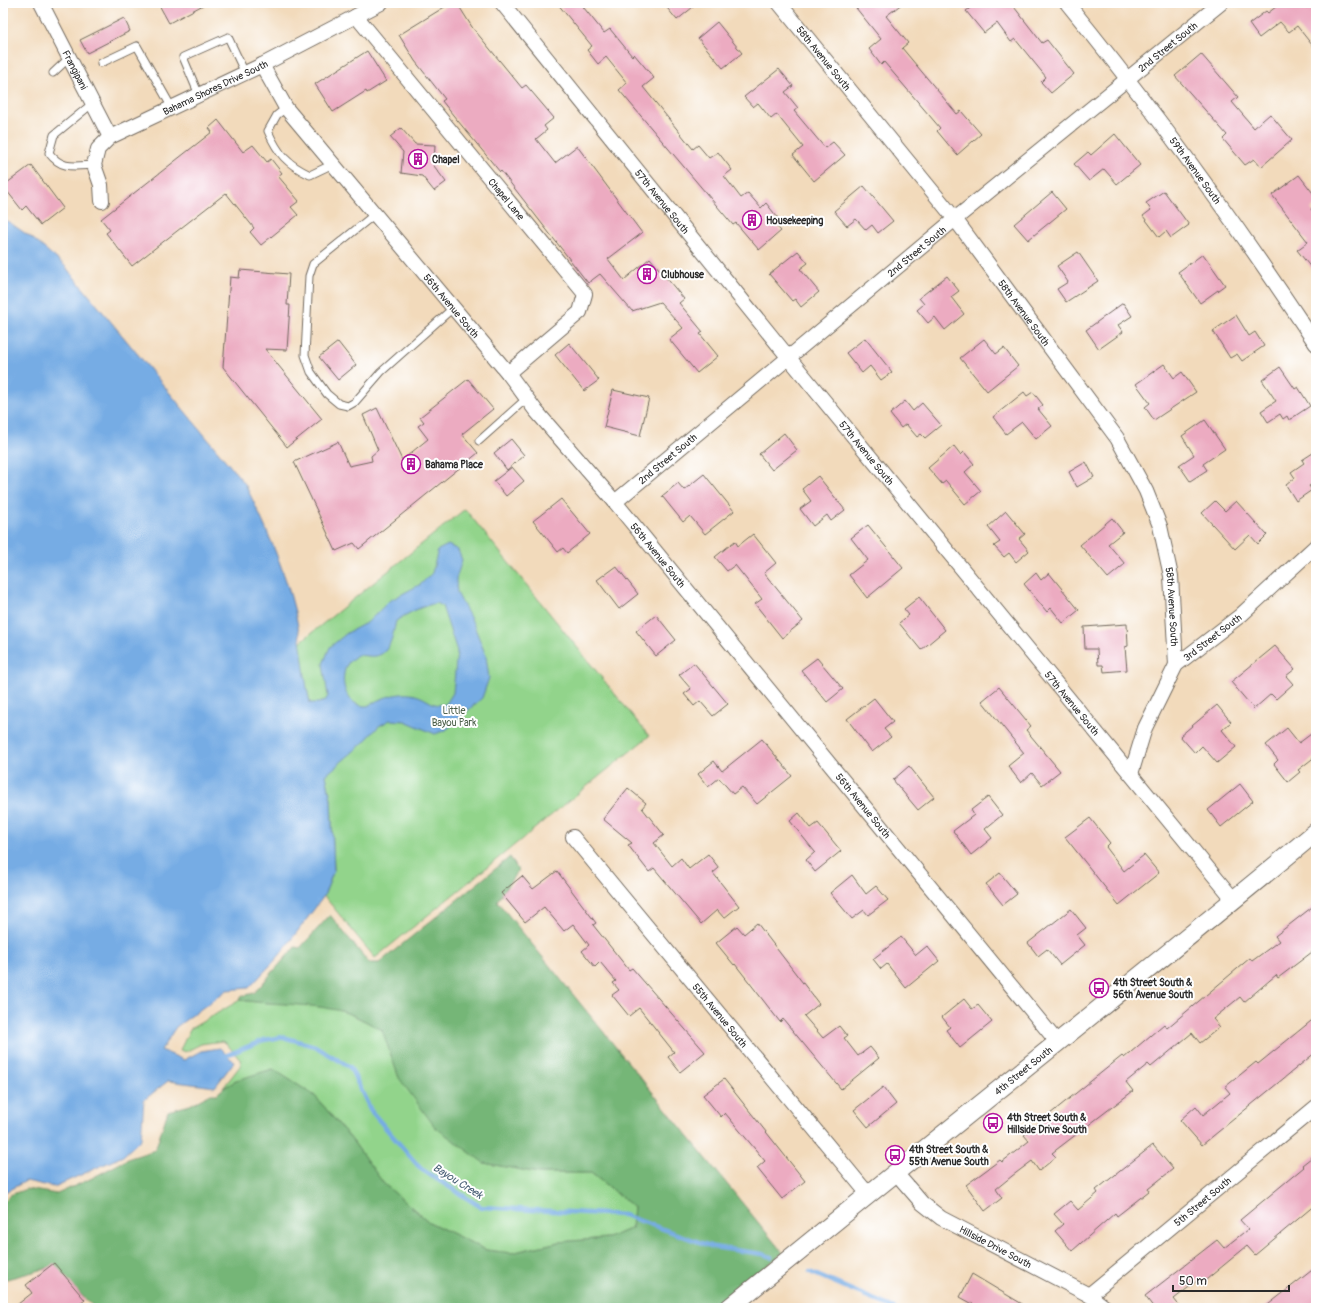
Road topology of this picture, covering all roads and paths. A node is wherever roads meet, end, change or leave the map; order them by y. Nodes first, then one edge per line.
1 (41, 3) edge
2 (381, 3) edge
3 (502, 3) edge
4 (779, 3) edge
5 (1066, 3) edge
6 (1221, 3) edge
7 (356, 16) junction
8 (69, 58) junction
9 (101, 63) dead end
10 (262, 65) junction
11 (53, 73) dead end
12 (245, 73) junction
13 (1128, 78) junction
14 (199, 95) junction
15 (93, 103) junction
16 (172, 108) junction
17 (286, 108) junction
18 (110, 137) junction
19 (333, 164) junction
20 (94, 165) junction
21 (102, 201) dead end
22 (375, 214) junction
23 (956, 219) junction
24 (453, 308) junction
25 (1316, 344) edge
26 (789, 358) junction
27 (508, 373) junction
28 (527, 398) junction
29 (478, 440) dead end
30 (615, 502) junction
31 (1316, 546) edge
32 (1176, 665) junction
33 (1131, 774) junction
34 (1316, 832) edge
35 (573, 837) dead end
36 (1234, 900) junction
37 (1058, 1043) junction
38 (1316, 1107) edge
39 (895, 1172) junction
40 (868, 1194) junction
41 (1089, 1295) junction
42 (729, 1308) edge
43 (1106, 1308) edge

1 - 8 street, Frangipani
2 - 7 street, Bahama Shores Drive South
3 - 26 street, 57th Avenue South
4 - 23 street, 58th Avenue South
5 - 13 street, 59th Avenue South
6 - 13 street, 2nd Street South
7 - 10 street, Bahama Shores Drive South
7 - 27 street, Chapel Lane
8 - 11 lane
8 - 15 street, Frangipani
9 - 16 lane
10 - 12 street, Bahama Shores Drive South
10 - 17 street, 56th Avenue South
12 - 14 street, Bahama Shores Drive South
12 - 14 lane
13 - 23 street, 2nd Street South
13 - 25 street, 59th Avenue South
14 - 16 street, Bahama Shores Drive South
15 - 18 street, Frangipani
15 - 20 lane
16 - 18 street, Bahama Shores Drive South
17 - 19 street, 56th Avenue South
17 - 19 lane
18 - 20 street, Bahama Shores Drive South
19 - 22 street, 56th Avenue South
20 - 21 street
22 - 24 street, 56th Avenue South
22 - 24 lane
23 - 26 street, 2nd Street South
23 - 32 street, 58th Avenue South
24 - 27 street, 56th Avenue South
26 - 30 street, 2nd Street South
26 - 33 street, 57th Avenue South
27 - 28 street, 56th Avenue South
28 - 29 lane
28 - 30 street, 56th Avenue South
30 - 37 street, 56th Avenue South
31 - 32 street, 3rd Street South
32 - 33 street, 3rd Street South
33 - 36 street, 57th Avenue South
34 - 36 street, 4th Street South
35 - 40 street, 55th Avenue South
36 - 37 street, 4th Street South
37 - 39 street, 4th Street South
38 - 41 street, 5th Street South
39 - 40 street, 4th Street South
39 - 41 street, Hillside Drive South
40 - 42 street, 4th Street South
41 - 43 street, Hillside Drive South

